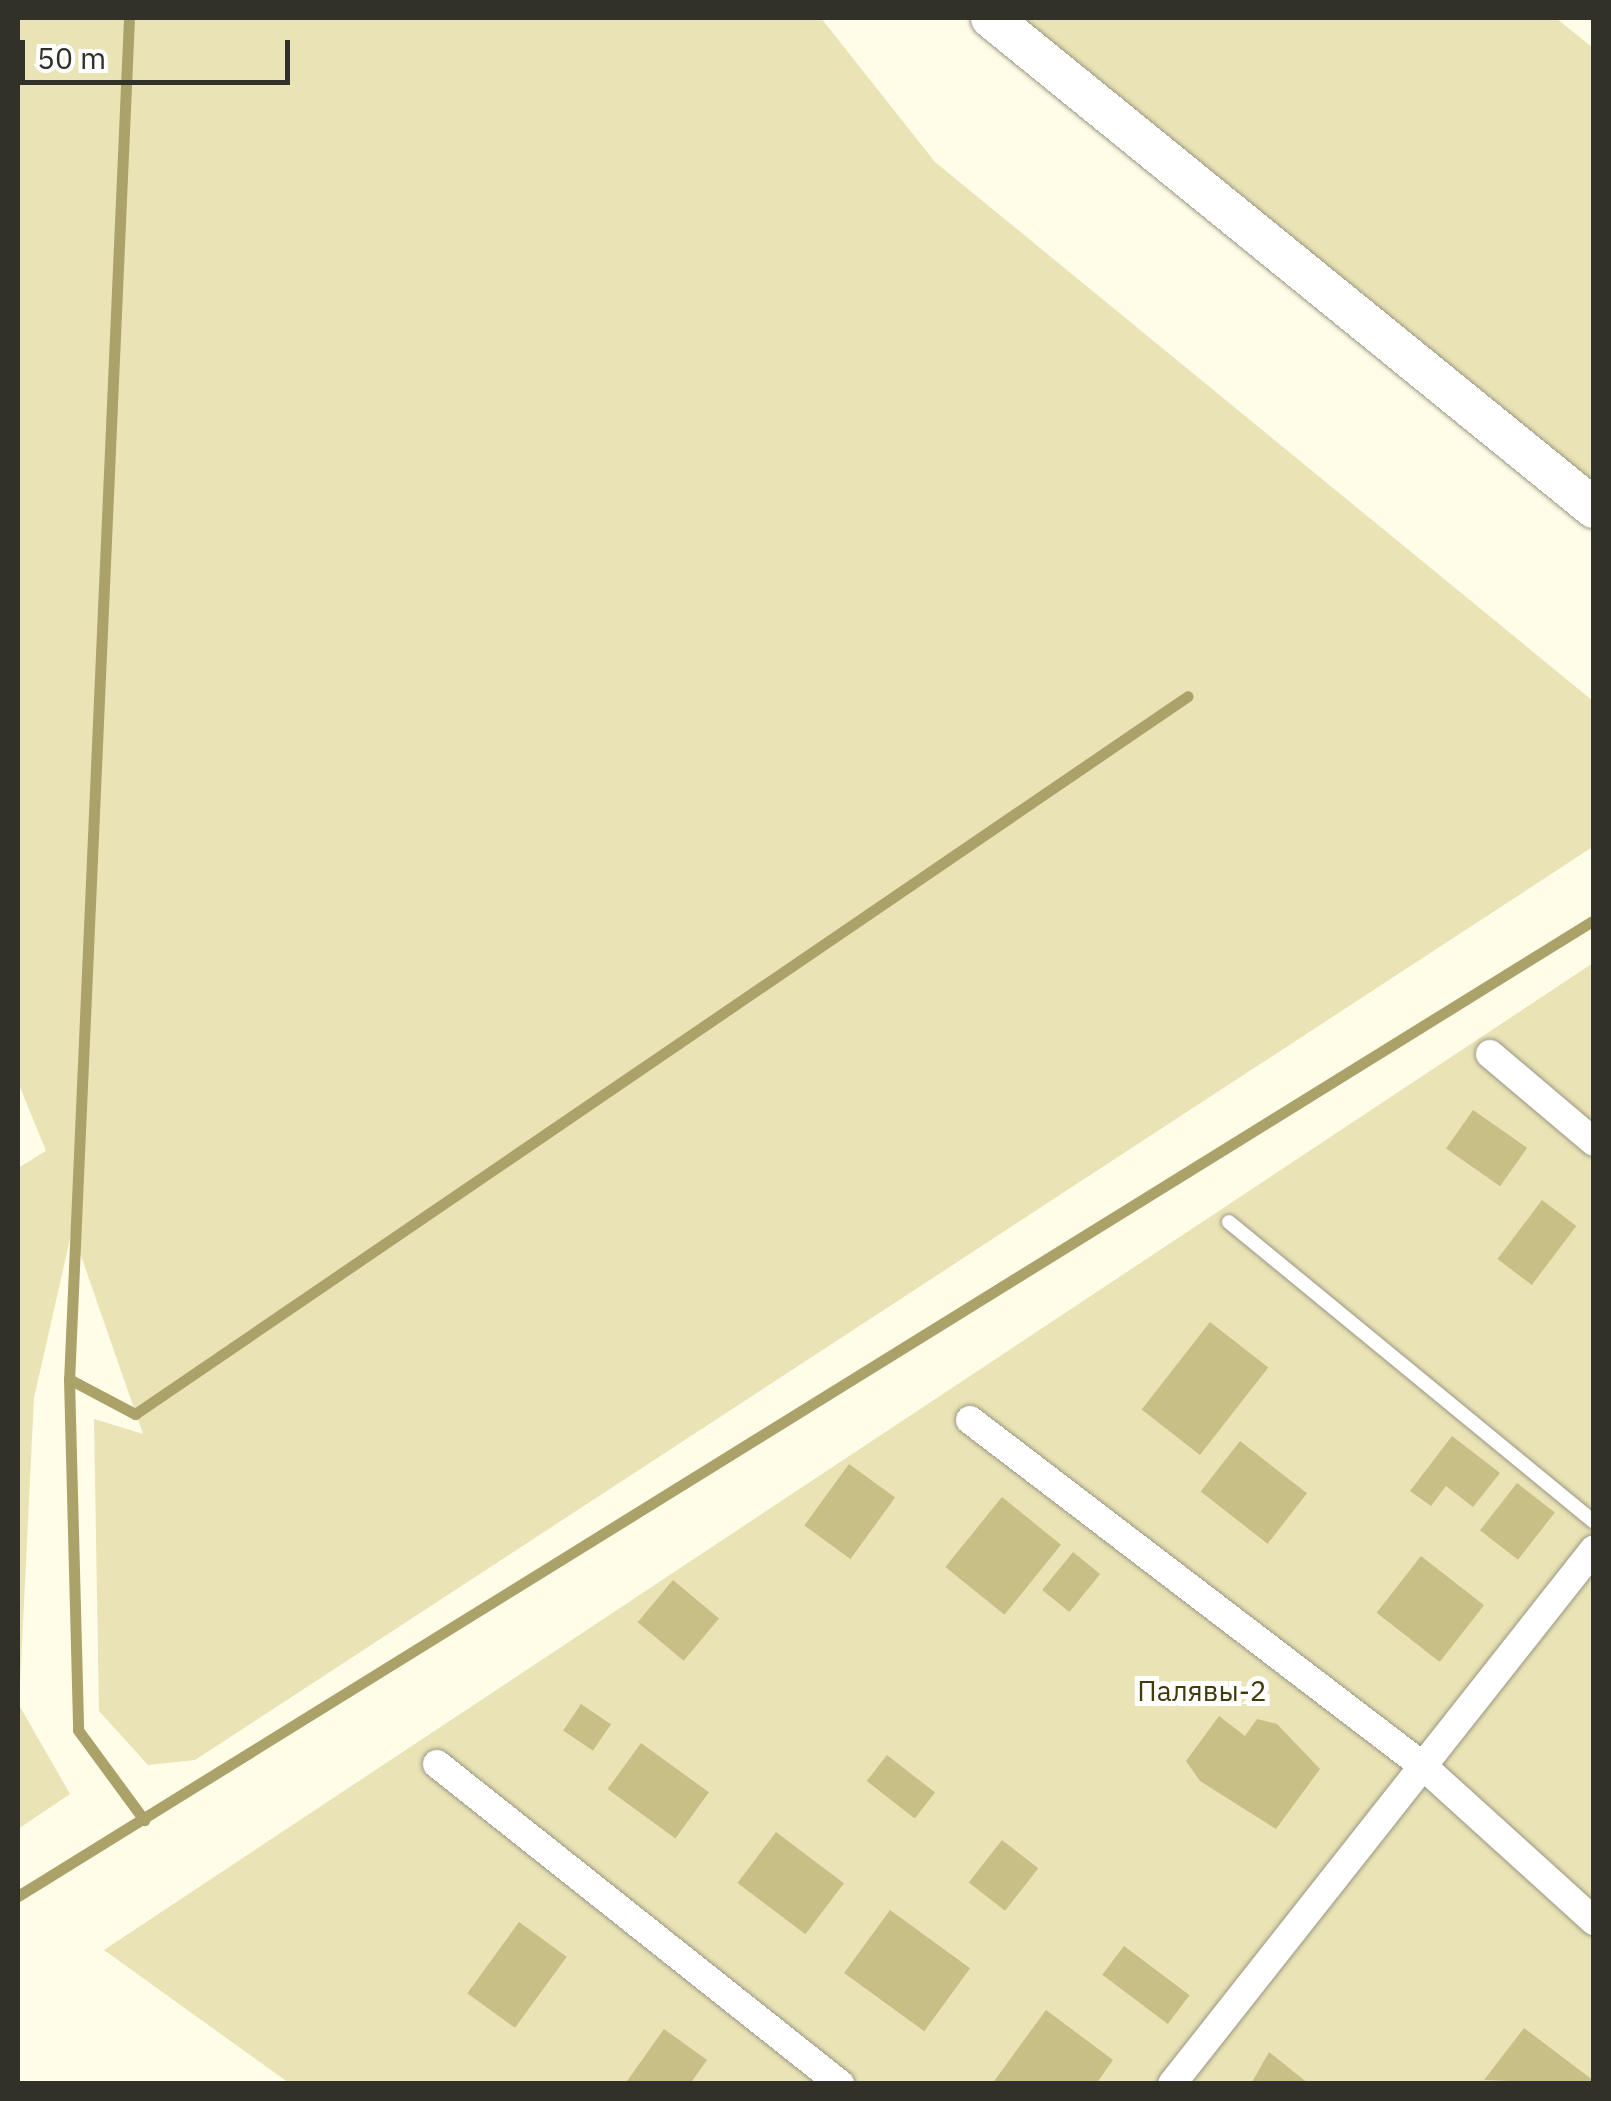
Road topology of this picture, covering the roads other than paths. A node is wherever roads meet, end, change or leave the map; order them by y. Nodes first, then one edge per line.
1 (990, 18) edge
2 (1594, 508) edge
3 (1490, 1054) dead end
4 (1594, 1142) edge
5 (1229, 1222) dead end
6 (970, 1420) dead end
7 (1594, 1522) edge
8 (1594, 1549) edge
9 (438, 1764) dead end
10 (1423, 1766) junction
11 (1594, 1921) edge
12 (840, 2084) edge
13 (1172, 2084) edge

1 - 2 main road
3 - 4 street
5 - 7 lane
6 - 10 street
8 - 10 street
9 - 12 street
10 - 11 street
10 - 13 street

